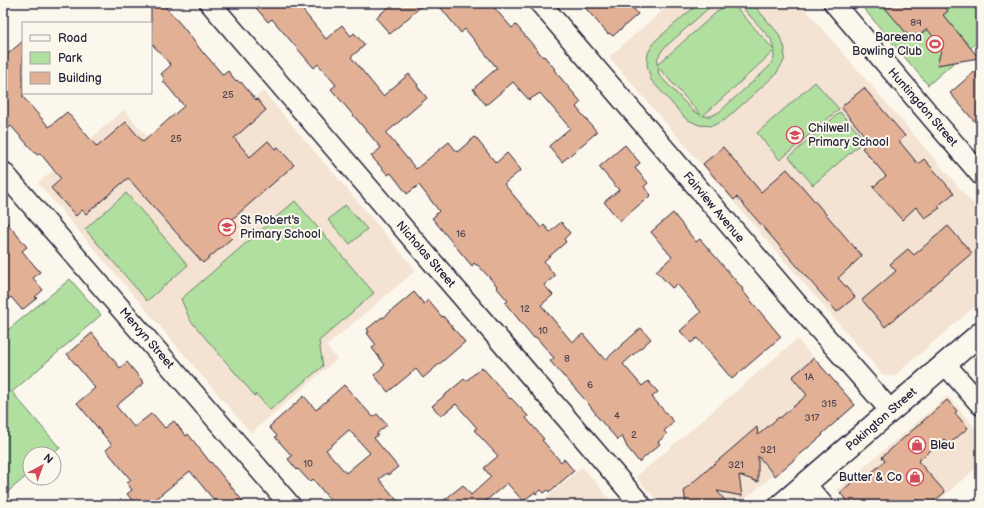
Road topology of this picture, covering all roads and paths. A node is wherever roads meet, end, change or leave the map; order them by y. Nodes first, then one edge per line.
1 (210, 3) edge
2 (540, 3) edge
3 (834, 3) edge
4 (3, 172) edge
5 (981, 175) edge
6 (981, 333) edge
7 (945, 364) junction
8 (981, 405) edge
9 (890, 410) junction
10 (805, 484) junction
11 (290, 505) edge
12 (642, 505) edge
13 (781, 505) edge
14 (823, 505) edge

1 - 12 street, Nicholas Street
2 - 9 street, Fairview Avenue
3 - 5 street, Huntingdon Street
4 - 11 street, Mervyn Street
6 - 7 street, Pakington Street
7 - 8 street
7 - 9 street, Pakington Street
9 - 10 street, Pakington Street
10 - 13 street, Pakington Street
10 - 14 street

